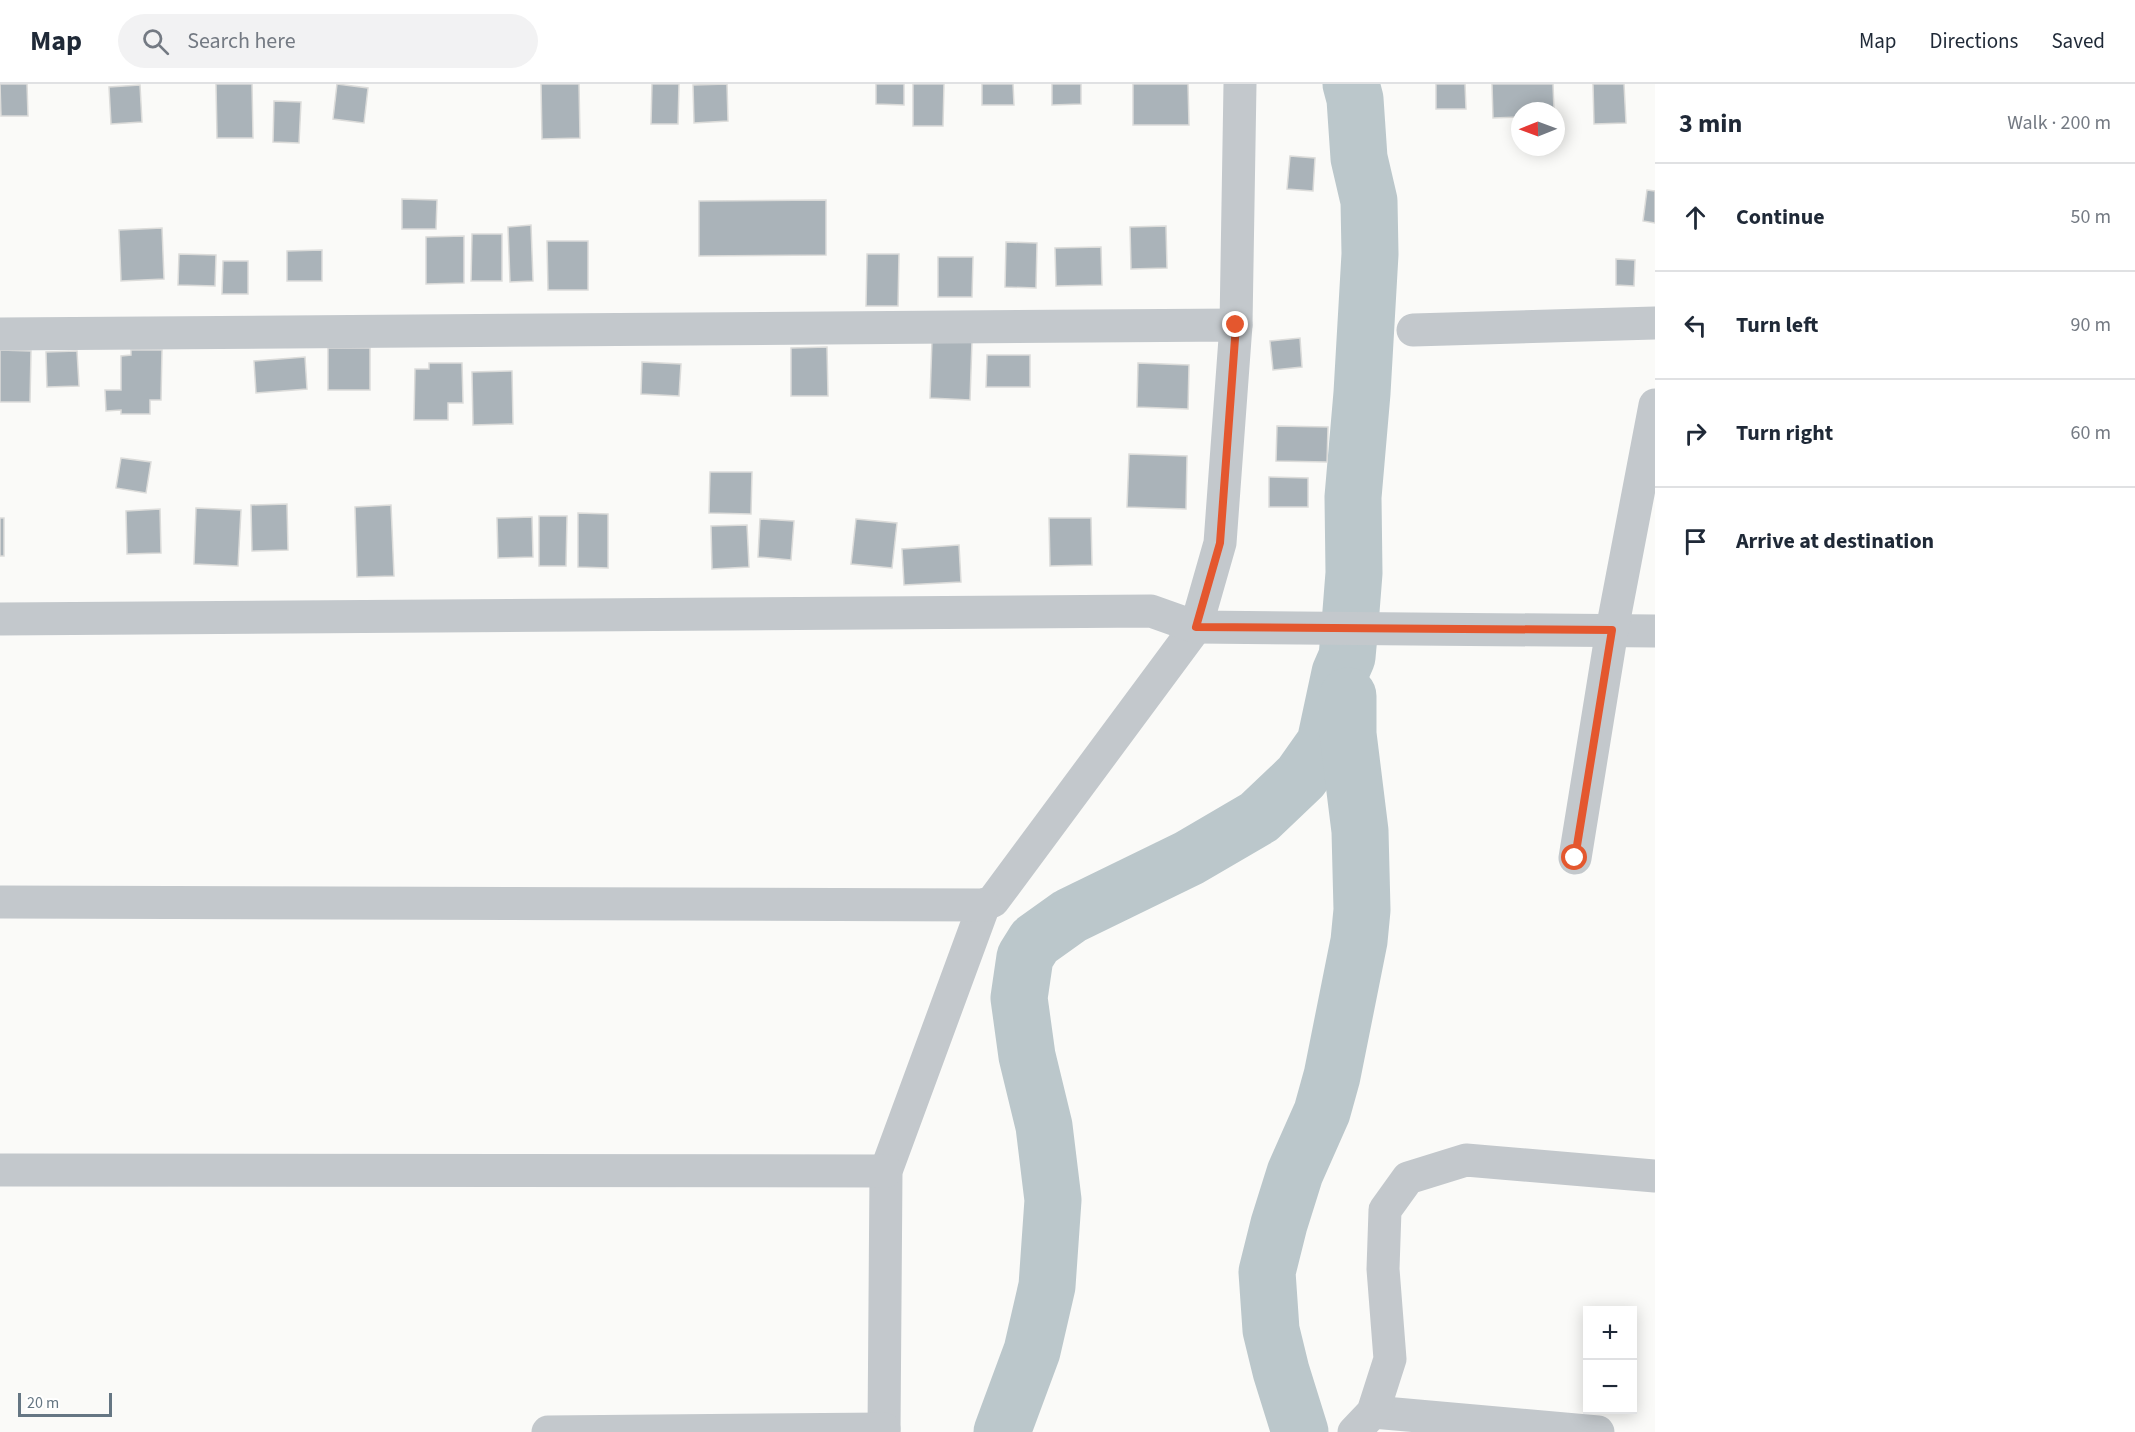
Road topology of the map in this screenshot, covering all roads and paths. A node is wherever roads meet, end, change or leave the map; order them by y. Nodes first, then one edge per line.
1 (1240, 84) edge
2 (1655, 323) edge
3 (1236, 325) junction
4 (1413, 330) dead end
5 (0, 334) edge
6 (1655, 405) edge
7 (0, 619) edge
8 (1196, 627) junction
9 (1612, 630) junction
10 (1655, 631) edge
11 (1575, 858) dead end
12 (0, 902) edge
13 (984, 905) junction
14 (0, 1170) edge
15 (886, 1171) junction
16 (1655, 1176) edge
17 (1364, 1422) edge
18 (884, 1430) edge
19 (548, 1432) edge
20 (1598, 1432) edge

1 - 3 street
2 - 4 street
3 - 5 street
3 - 8 street
6 - 9 street
7 - 8 street
8 - 9 street
8 - 13 street
9 - 10 street
9 - 11 street
12 - 13 street
13 - 15 street
14 - 15 street
15 - 18 street
16 - 17 street
17 - 20 street
18 - 19 street

